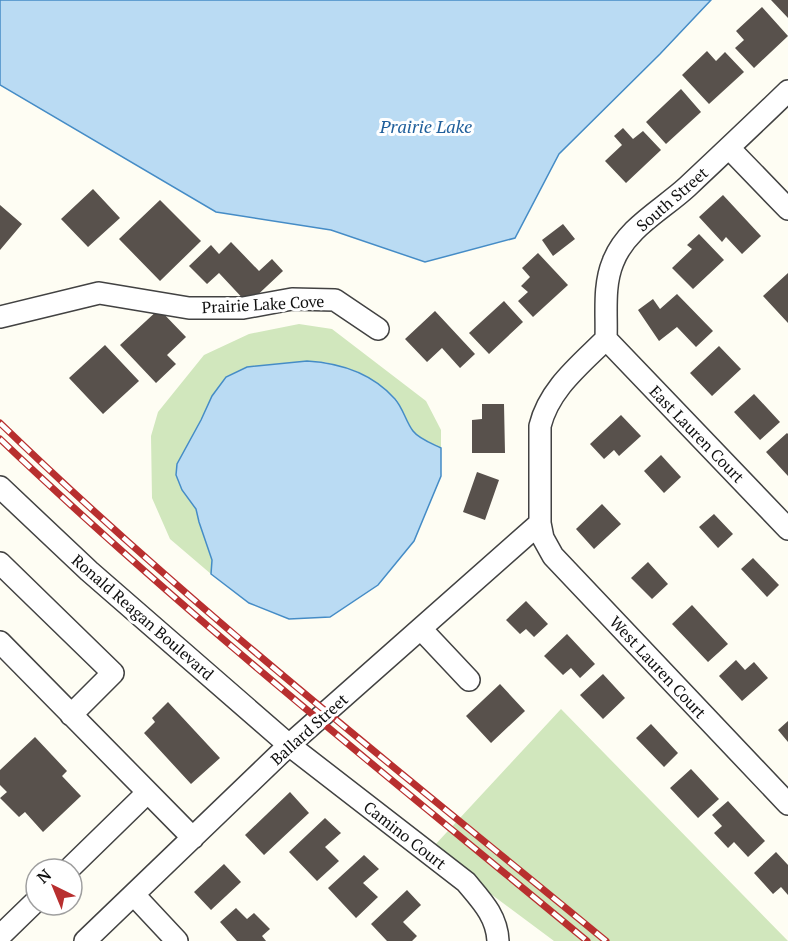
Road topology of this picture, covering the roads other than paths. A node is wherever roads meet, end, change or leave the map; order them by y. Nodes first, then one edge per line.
1 (788, 91) edge
2 (729, 147) junction
3 (788, 209) edge
4 (0, 317) edge
5 (378, 329) dead end
6 (606, 339) junction
7 (0, 487) edge
8 (540, 523) junction
9 (788, 529) edge
10 (0, 563) edge
11 (421, 629) junction
12 (0, 642) edge
13 (469, 680) dead end
14 (70, 715) junction
15 (290, 745) junction
16 (147, 792) junction
17 (788, 804) edge
18 (193, 838) junction
19 (81, 857) edge
20 (134, 895) junction
21 (24, 913) edge
22 (0, 936) edge
23 (85, 941) edge
24 (177, 941) edge
25 (498, 941) edge

1 - 2 street, South Street
2 - 3 street
2 - 6 street, South Street
4 - 5 street, Prairie Lake Cove
6 - 8 street
6 - 9 street, East Lauren Court
7 - 15 street, Ronald Reagan Boulevard
8 - 11 street, Ballard Street
8 - 17 street, West Lauren Court
10 - 14 street
11 - 13 street
11 - 15 street, Ballard Street
12 - 14 street
14 - 16 street
15 - 18 street, Ballard Street
15 - 25 street, Camino Court
16 - 18 street
16 - 19 street
18 - 20 street, Ballard Street
20 - 23 street, Ballard Street
20 - 24 street
21 - 22 street

